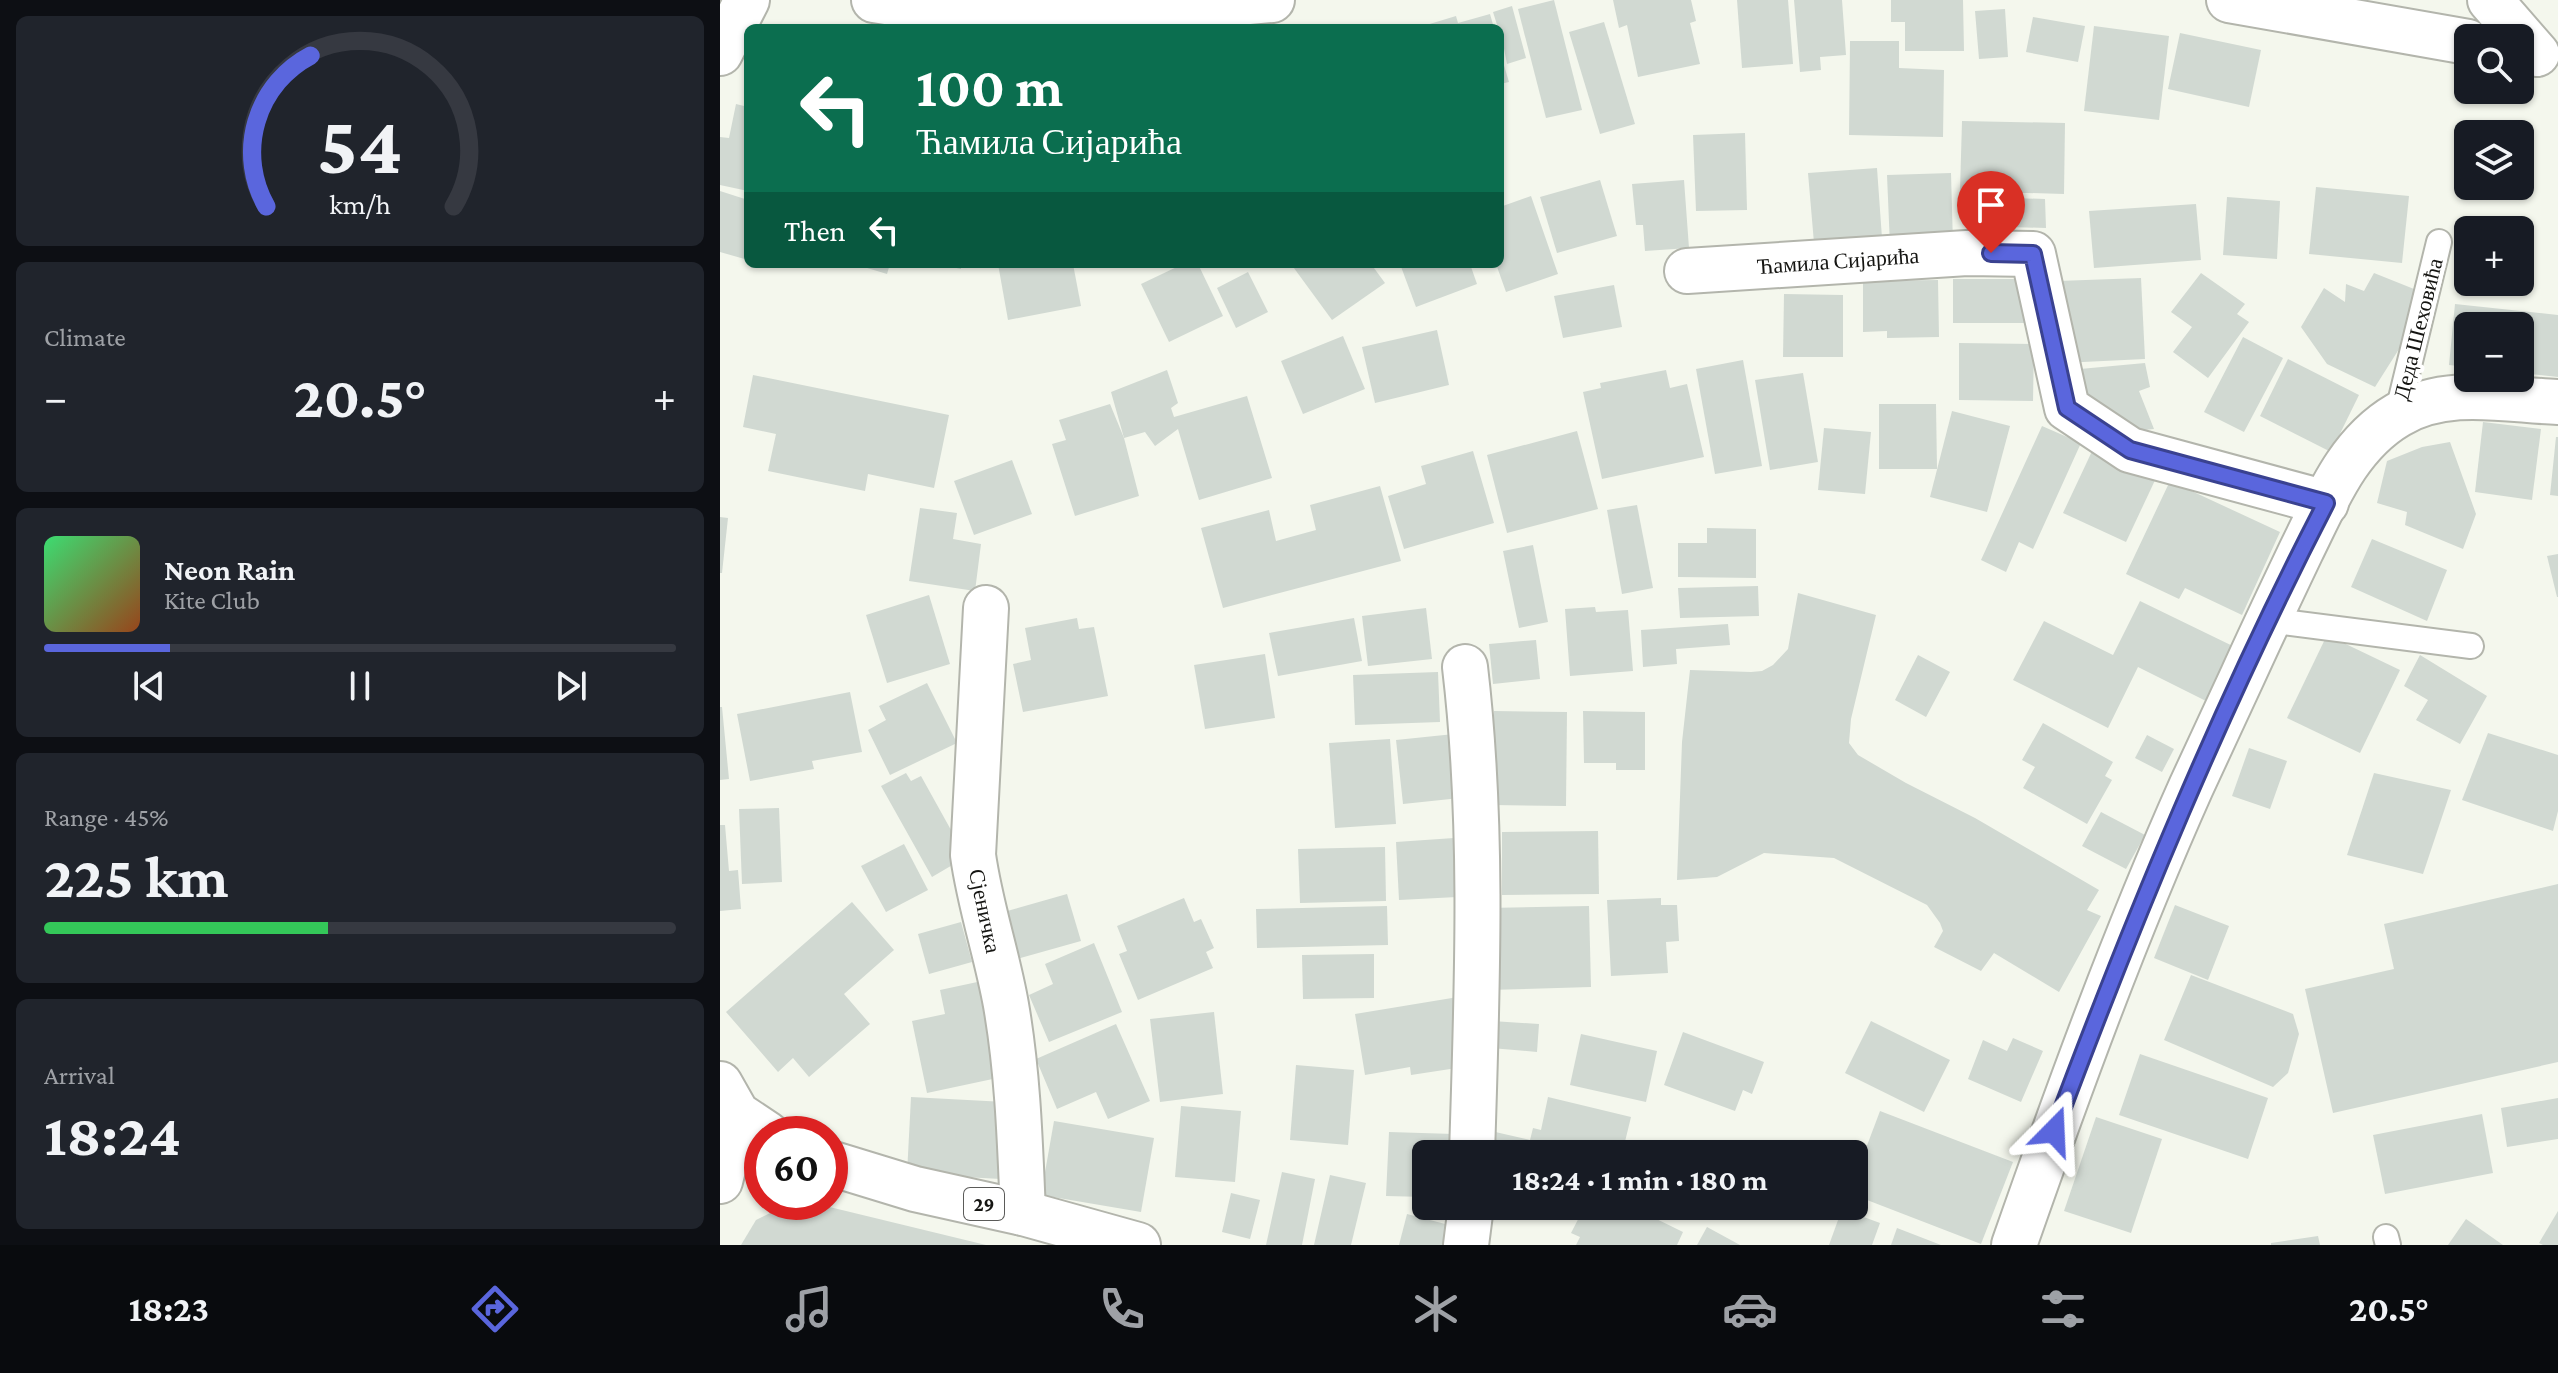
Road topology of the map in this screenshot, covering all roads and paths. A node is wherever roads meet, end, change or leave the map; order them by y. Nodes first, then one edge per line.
1 (747, 0) edge
2 (874, 0) edge
3 (1272, 0) edge
4 (2229, 0) edge
5 (2490, 0) edge
6 (1150, 6) edge
7 (2454, 40) edge
8 (720, 53) edge
9 (2538, 54) edge
10 (2439, 242) dead end
11 (1687, 271) dead end
12 (2558, 402) edge
13 (2397, 415) junction
14 (2326, 503) junction
15 (986, 608) dead end
16 (2268, 620) junction
17 (2471, 646) dead end
18 (1465, 667) dead end
19 (741, 1111) edge
20 (1472, 1140) edge
21 (848, 1169) edge
22 (720, 1181) edge
23 (1023, 1213) junction
24 (1469, 1220) edge
25 (1138, 1245) edge
26 (1466, 1245) edge
27 (2014, 1245) edge

1 - 8 street
2 - 6 street
3 - 6 street
4 - 7 street
5 - 9 street
10 - 13 lane, Деда Шеховића
11 - 14 street, Ћамила Сијарића
12 - 13 street, Деда Шеховића
13 - 14 street, Деда Шеховића
14 - 16 street, Деда Шеховића
15 - 23 street, Сјеничка
16 - 17 lane
16 - 27 street, Деда Шеховића
18 - 20 street
19 - 22 street
21 - 23 street, 29
23 - 25 street, 29
24 - 26 street

